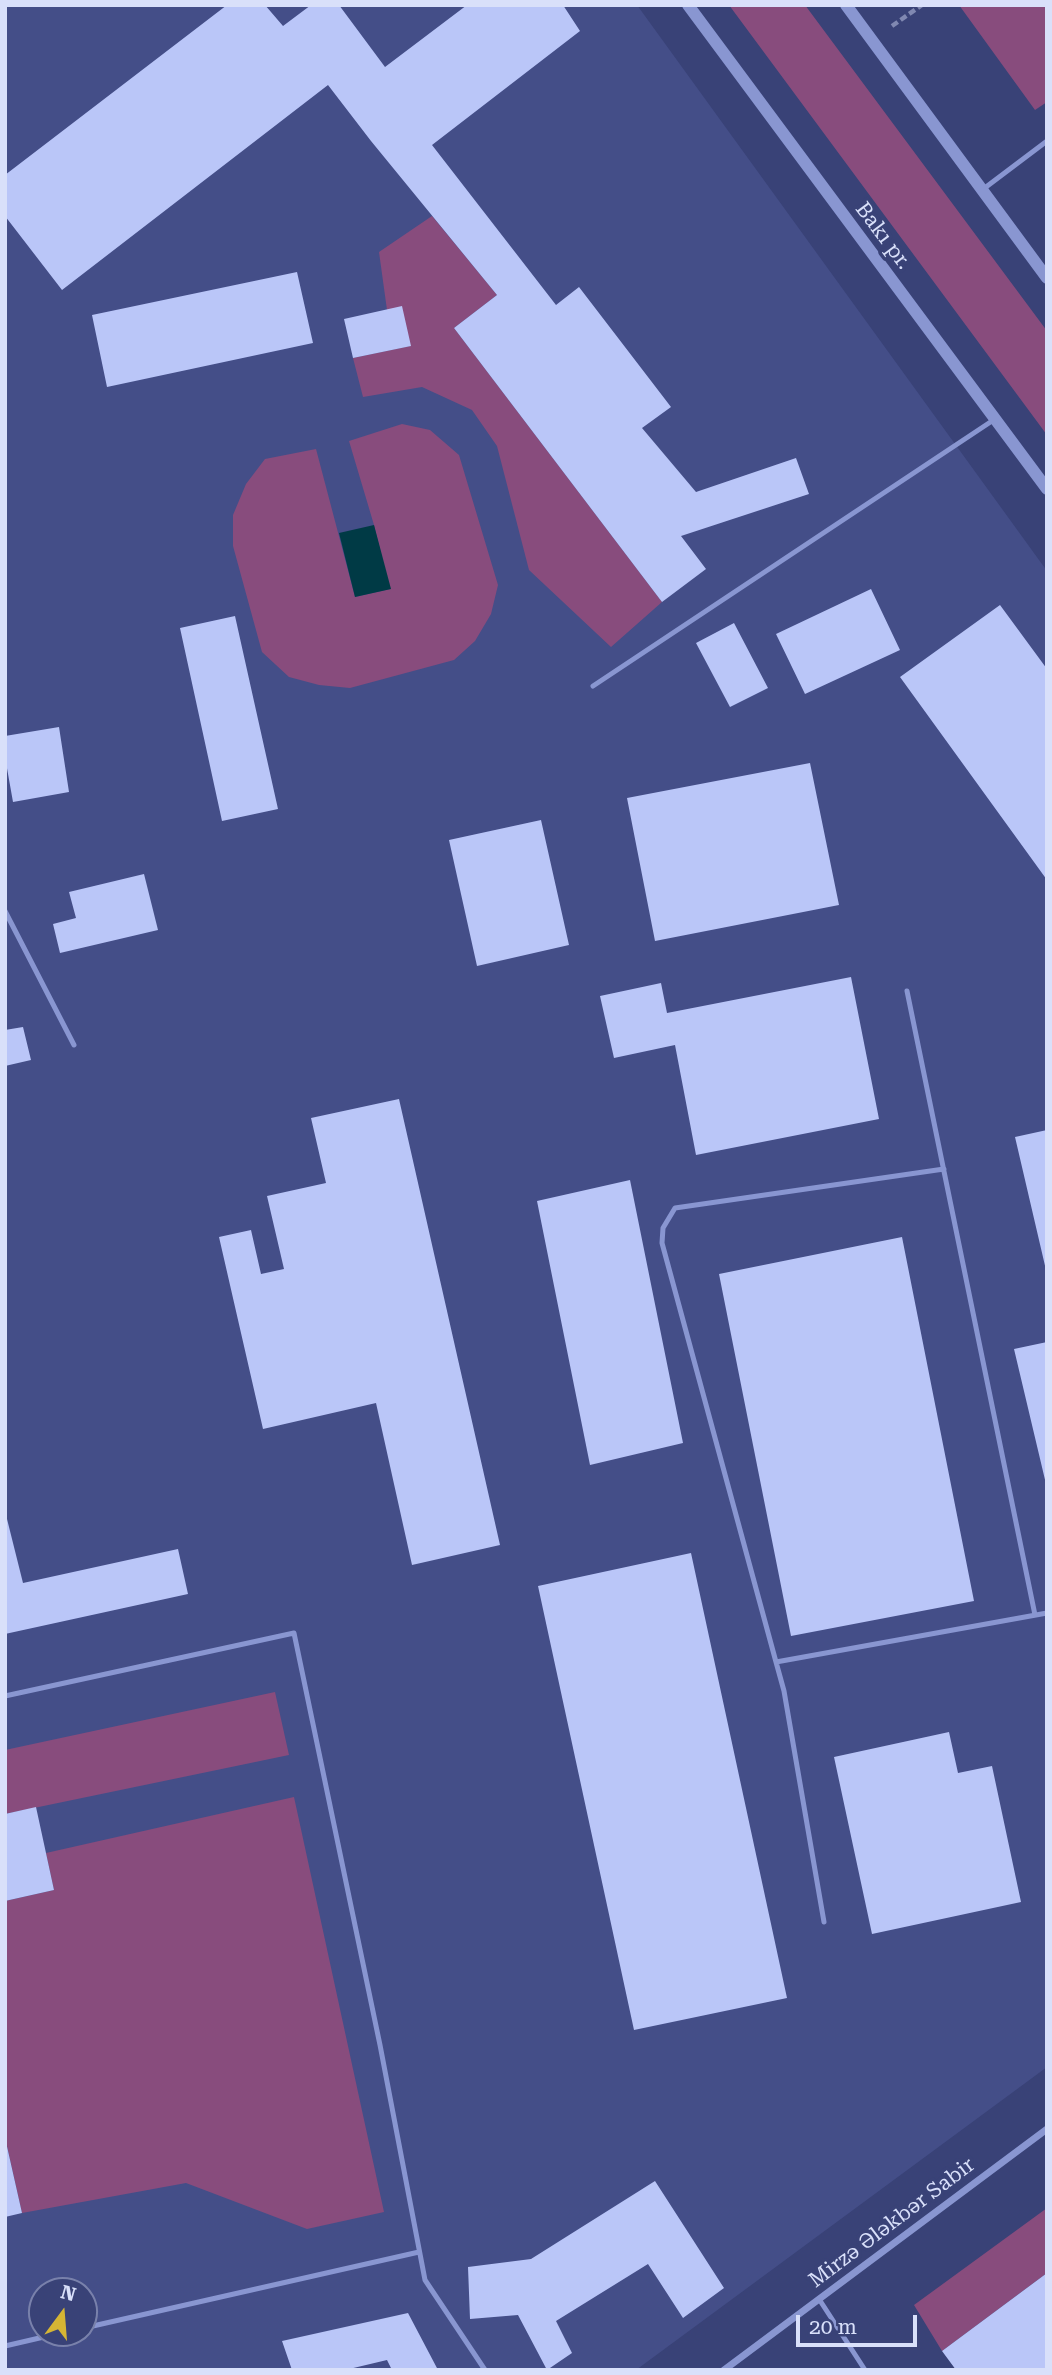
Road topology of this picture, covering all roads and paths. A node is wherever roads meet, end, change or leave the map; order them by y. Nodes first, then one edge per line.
1 (688, 5) edge
2 (846, 5) edge
3 (922, 5) edge
4 (872, 41) junction
5 (1047, 141) edge
6 (981, 191) junction
7 (1047, 278) edge
8 (995, 419) junction
9 (1047, 489) edge
10 (593, 687) dead end
11 (5, 911) edge
12 (908, 991) dead end
13 (74, 1045) dead end
14 (944, 1169) junction
15 (1047, 1613) edge
16 (1035, 1615) junction
17 (776, 1662) junction
18 (5, 1696) edge
19 (824, 1922) dead end
20 (1047, 2129) edge
21 (419, 2252) junction
22 (819, 2299) junction
23 (98, 2325) edge
24 (28, 2341) edge
25 (5, 2346) edge
26 (485, 2370) edge
27 (724, 2370) edge
28 (865, 2370) edge

1 - 8 street, Bakı pr.
2 - 4 street
3 - 4 path
4 - 6 street
5 - 6 lane
6 - 7 street
8 - 9 street, Bakı pr.
8 - 10 lane
11 - 13 lane
12 - 14 lane
14 - 16 lane
14 - 17 lane
15 - 16 lane
16 - 17 lane
17 - 19 lane
18 - 21 lane
20 - 22 street, Mirzə Ələkbər Sabir
21 - 23 lane
21 - 26 lane
22 - 27 street, Mirzə Ələkbər Sabir
22 - 28 lane
24 - 25 lane

